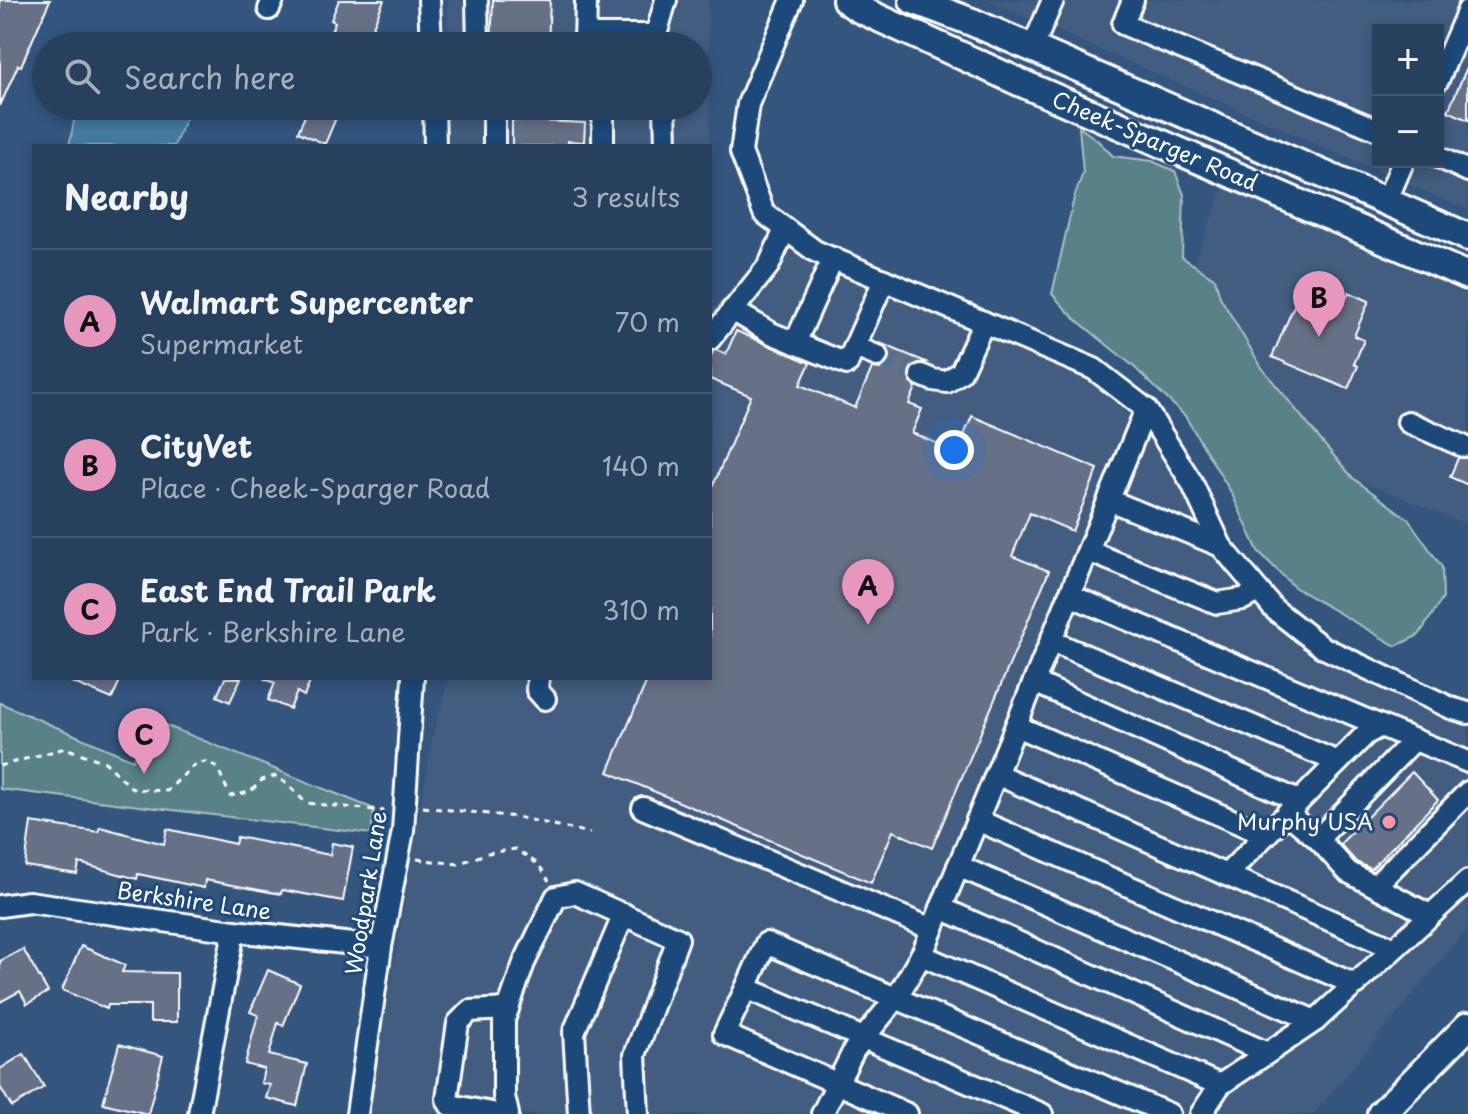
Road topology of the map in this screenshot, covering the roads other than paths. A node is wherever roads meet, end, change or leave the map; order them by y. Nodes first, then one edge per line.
1 (429, 0) edge
2 (477, 0) edge
3 (586, 0) edge
4 (666, 0) edge
5 (792, 0) edge
6 (846, 0) edge
7 (913, 0) edge
8 (1053, 0) edge
9 (1133, 0) edge
10 (1468, 10) edge
11 (430, 32) edge
12 (478, 32) edge
13 (585, 32) edge
14 (660, 32) edge
15 (1032, 49) junction
16 (1444, 66) edge
17 (1019, 82) junction
18 (434, 120) edge
19 (494, 120) edge
20 (603, 120) edge
21 (665, 120) edge
22 (1372, 128) edge
23 (1226, 133) junction
24 (435, 144) edge
25 (494, 144) edge
26 (603, 144) edge
27 (666, 144) edge
28 (1444, 160) edge
29 (1213, 166) junction
30 (1400, 168) edge
31 (1468, 171) edge
32 (1386, 202) junction
33 (785, 229) junction
34 (1468, 237) edge
35 (833, 258) junction
36 (1468, 276) edge
37 (884, 280) junction
38 (732, 310) junction
39 (984, 322) junction
40 (712, 336) edge
41 (795, 343) junction
42 (855, 347) junction
43 (877, 356) tunnel mouth
44 (921, 375) tunnel mouth
45 (1146, 409) junction
46 (1408, 422) dead end
47 (1463, 446) dead end
48 (1109, 500) junction
49 (1221, 546) junction
50 (1088, 551) junction
51 (1258, 591) junction
52 (1069, 595) junction
53 (1051, 641) junction
54 (413, 680) edge
55 (538, 680) edge
56 (1034, 682) junction
57 (545, 699) dead end
58 (1468, 713) edge
59 (1016, 726) junction
60 (1381, 726) junction
61 (1414, 740) junction
62 (1338, 762) junction
63 (1468, 762) edge
64 (996, 774) junction
65 (1468, 792) edge
66 (1293, 807) junction
67 (643, 808) dead end
68 (977, 820) junction
69 (1266, 835) junction
70 (1318, 839) junction
71 (958, 866) junction
72 (1226, 875) junction
73 (1468, 881) edge
74 (1375, 886) junction
75 (0, 906) edge
76 (941, 908) junction
77 (624, 914) junction
78 (1430, 915) junction
79 (932, 929) junction
80 (234, 931) junction
81 (381, 947) junction
82 (1393, 948) junction
83 (921, 955) junction
84 (1356, 985) junction
85 (746, 988) junction
86 (903, 1000) junction
87 (508, 1009) junction
88 (1315, 1021) junction
89 (1468, 1026) edge
90 (862, 1037) junction
91 (1267, 1053) junction
92 (837, 1084) junction
93 (1220, 1085) junction
94 (199, 1114) edge
95 (357, 1114) edge
96 (497, 1114) edge
97 (508, 1114) edge
98 (579, 1114) edge
99 (638, 1114) edge
100 (822, 1114) edge
101 (907, 1114) edge
102 (1042, 1114) edge
103 (1169, 1114) edge
104 (1201, 1114) edge
105 (1381, 1114) edge

1 - 11 street
2 - 12 street
3 - 13 street
4 - 14 street
5 - 33 street
6 - 17 main road, Cheek-Sparger Road
7 - 15 main road, Cheek-Sparger Road
8 - 15 street
9 - 22 street
10 - 16 street
15 - 17 main road
15 - 23 main road, Cheek-Sparger Road
17 - 29 main road, Cheek-Sparger Road
18 - 24 street
19 - 25 street
20 - 26 street
21 - 27 street
23 - 29 main road
23 - 32 main road, Cheek-Sparger Road
28 - 31 street
29 - 36 main road, Cheek-Sparger Road
30 - 32 street
32 - 34 main road, Cheek-Sparger Road
33 - 35 street
33 - 38 street
35 - 37 street
35 - 41 street
37 - 39 street
37 - 42 street
38 - 40 street
38 - 41 street
39 - 44 street
39 - 45 street
41 - 42 street
42 - 43 street
45 - 48 street
45 - 49 street
46 - 47 street
48 - 49 street
48 - 50 street
49 - 51 street
50 - 51 street
50 - 52 street
51 - 58 street
52 - 53 street
52 - 60 street
53 - 56 street
53 - 62 street
54 - 81 street, Woodpark Lane
55 - 57 street
56 - 59 street
56 - 66 street
59 - 64 street
59 - 69 street
60 - 61 street
60 - 62 street
61 - 63 street
61 - 70 street
62 - 66 street
64 - 68 street
64 - 72 street
65 - 74 street
66 - 69 street
66 - 70 street
67 - 79 street
68 - 71 street
68 - 84 street
69 - 72 street
70 - 74 street
71 - 76 street
71 - 88 street
72 - 82 street
73 - 78 street
74 - 78 street
75 - 80 street, Berkshire Lane
76 - 79 street
76 - 91 street
77 - 87 street
77 - 98 street
77 - 99 street
78 - 82 street
79 - 83 street
80 - 81 street, Berkshire Lane
80 - 94 street
81 - 95 street, Woodpark Lane
82 - 84 street
83 - 86 street
83 - 93 street
84 - 88 street
85 - 86 street
85 - 90 street
85 - 92 street
86 - 90 street
86 - 103 street
87 - 96 street
87 - 97 street
88 - 91 street
89 - 105 main road
90 - 92 street
90 - 102 street
91 - 93 street
92 - 100 street
92 - 101 street
93 - 104 street

